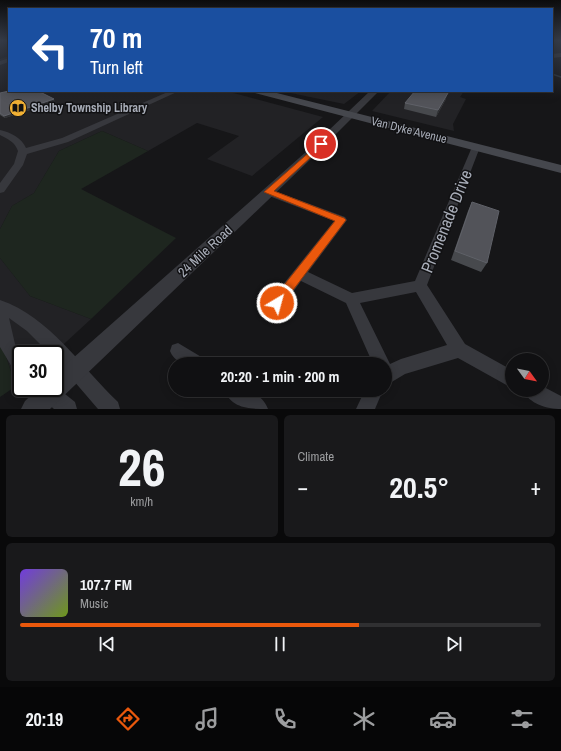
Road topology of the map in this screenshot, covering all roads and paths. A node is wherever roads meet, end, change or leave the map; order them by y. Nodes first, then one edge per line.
1 (163, 92) edge
2 (174, 92) edge
3 (262, 92) edge
4 (375, 92) edge
5 (149, 102) junction
6 (352, 115) junction
7 (0, 132) edge
8 (476, 147) junction
9 (24, 152) junction
10 (561, 169) edge
11 (0, 190) edge
12 (268, 192) junction
13 (299, 274) junction
14 (420, 286) junction
15 (351, 299) junction
16 (0, 306) edge
17 (270, 312) dead end
18 (0, 314) edge
19 (458, 350) junction
20 (178, 351) dead end
21 (12, 352) edge
22 (186, 357) edge
23 (378, 357) edge
24 (392, 369) edge
25 (75, 370) junction
26 (505, 375) edge
27 (64, 378) edge
28 (42, 397) edge
29 (53, 397) edge
30 (243, 397) edge
31 (371, 397) edge
32 (545, 397) edge
33 (561, 406) edge
34 (33, 409) edge
35 (68, 409) edge
36 (111, 409) edge
37 (259, 409) edge
38 (365, 409) edge

1 - 5 street
2 - 5 street
3 - 6 main road, Van Dyke Avenue
4 - 6 street, 24 Mile Road
5 - 9 street
6 - 8 main road, Van Dyke Avenue
6 - 12 street, 24 Mile Road
7 - 9 street
8 - 10 main road, Van Dyke Avenue
8 - 14 street, Promenade Drive
9 - 11 street
12 - 13 street
12 - 25 street, 24 Mile Road
13 - 15 street
13 - 17 street
14 - 15 street
14 - 19 street, Promenade Drive
15 - 23 street
16 - 25 street
18 - 21 street
19 - 24 street
19 - 26 street
20 - 22 street
25 - 27 street, 24 Mile Road
25 - 36 street
28 - 34 street, 24 Mile Road
29 - 35 street
30 - 37 street
31 - 38 street
32 - 33 street

